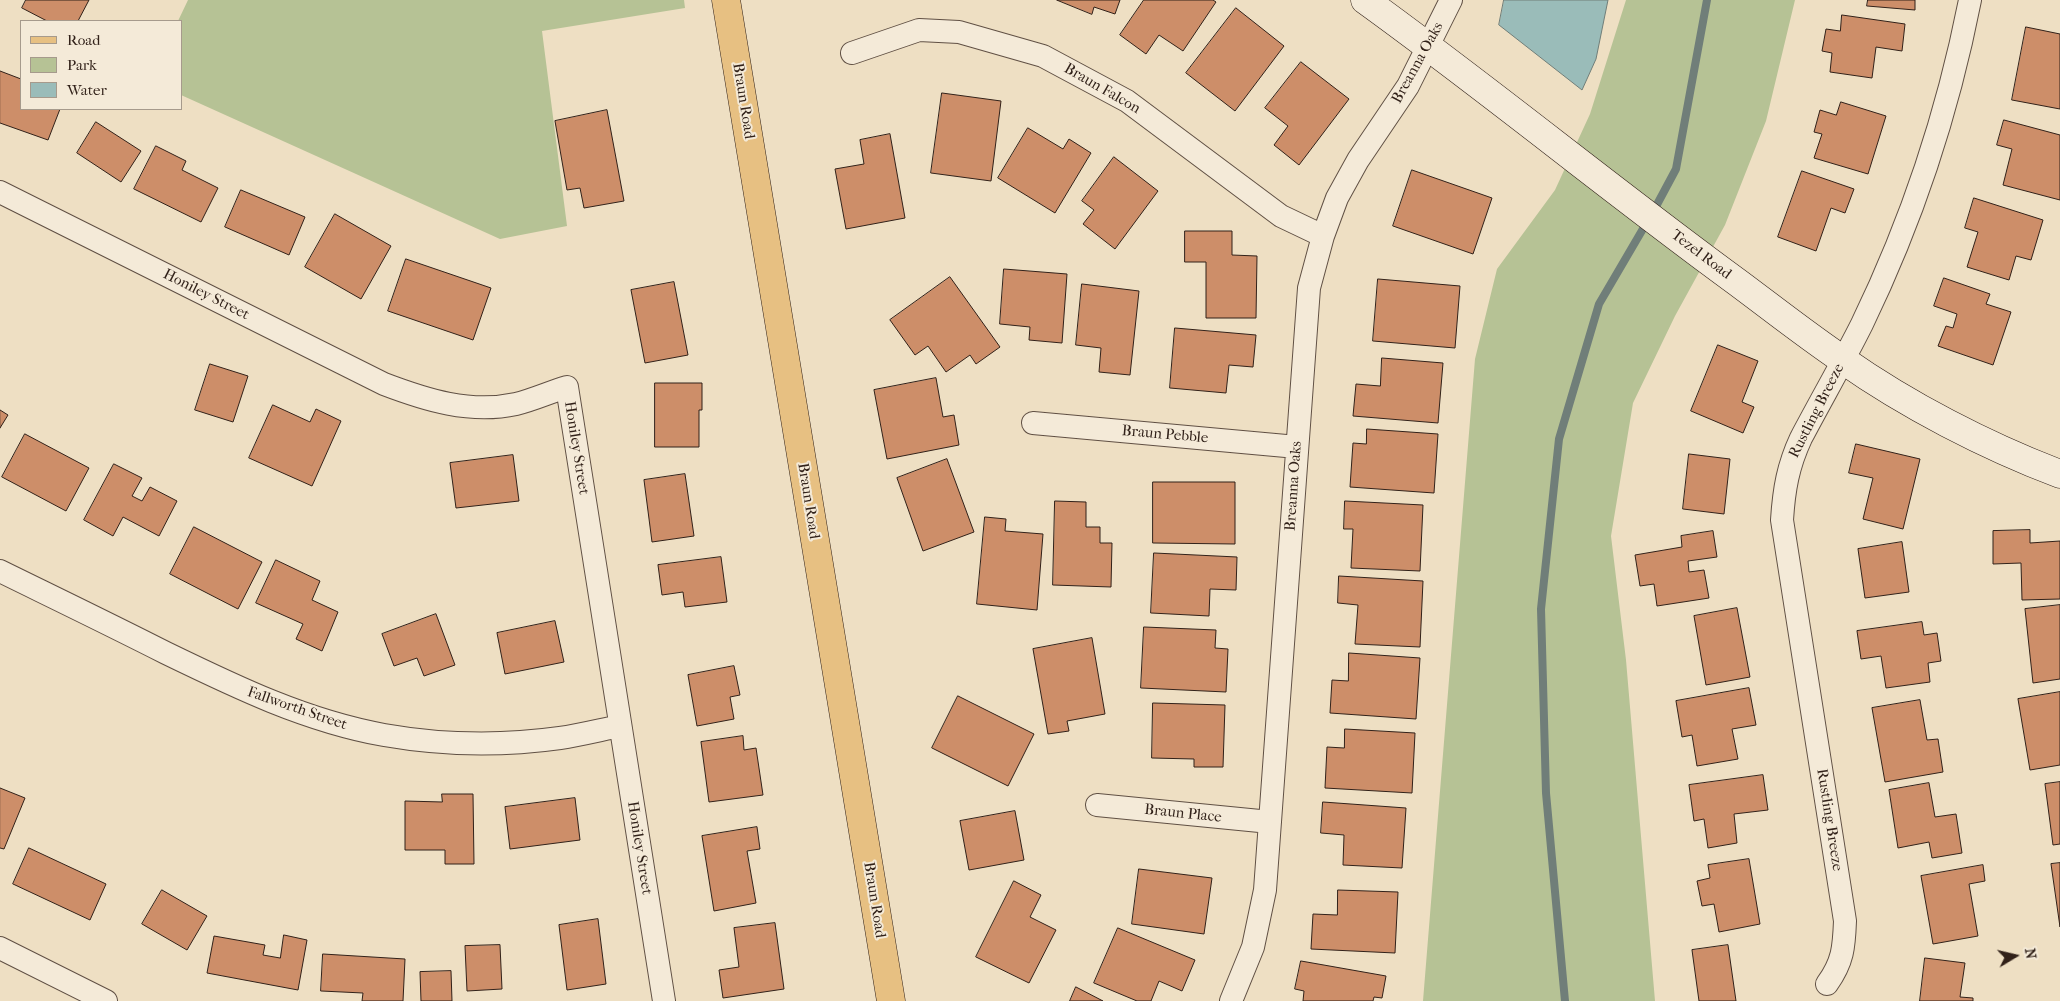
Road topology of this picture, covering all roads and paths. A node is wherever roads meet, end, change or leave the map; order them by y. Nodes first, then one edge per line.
1 (726, 0) edge
2 (1365, 0) edge
3 (1451, 0) edge
4 (1970, 0) edge
5 (1428, 46) junction
6 (852, 53) dead end
7 (0, 192) edge
8 (1323, 236) junction
9 (1843, 360) junction
10 (1033, 423) dead end
11 (1297, 448) junction
12 (2060, 474) edge
13 (0, 571) edge
14 (620, 726) junction
15 (1097, 805) dead end
16 (1270, 822) junction
17 (0, 948) edge
18 (1827, 984) dead end
19 (106, 1001) edge
20 (664, 1001) edge
21 (891, 1001) edge
22 (1231, 1001) edge

1 - 21 main road, Braun Road
2 - 5 main road, Tezel Road
3 - 5 street, Breanna Oaks
4 - 9 street, Rustling Breeze
5 - 8 street, Breanna Oaks
5 - 9 main road, Tezel Road
6 - 8 street, Braun Falcon
7 - 14 street, Honiley Street
8 - 11 street, Breanna Oaks
9 - 12 main road, Tezel Road
9 - 18 street, Rustling Breeze
10 - 11 street, Braun Pebble
11 - 16 street, Breanna Oaks
13 - 14 street, Fallworth Street
14 - 20 street, Honiley Street
15 - 16 street, Braun Place
16 - 22 street, Breanna Oaks
17 - 19 street

